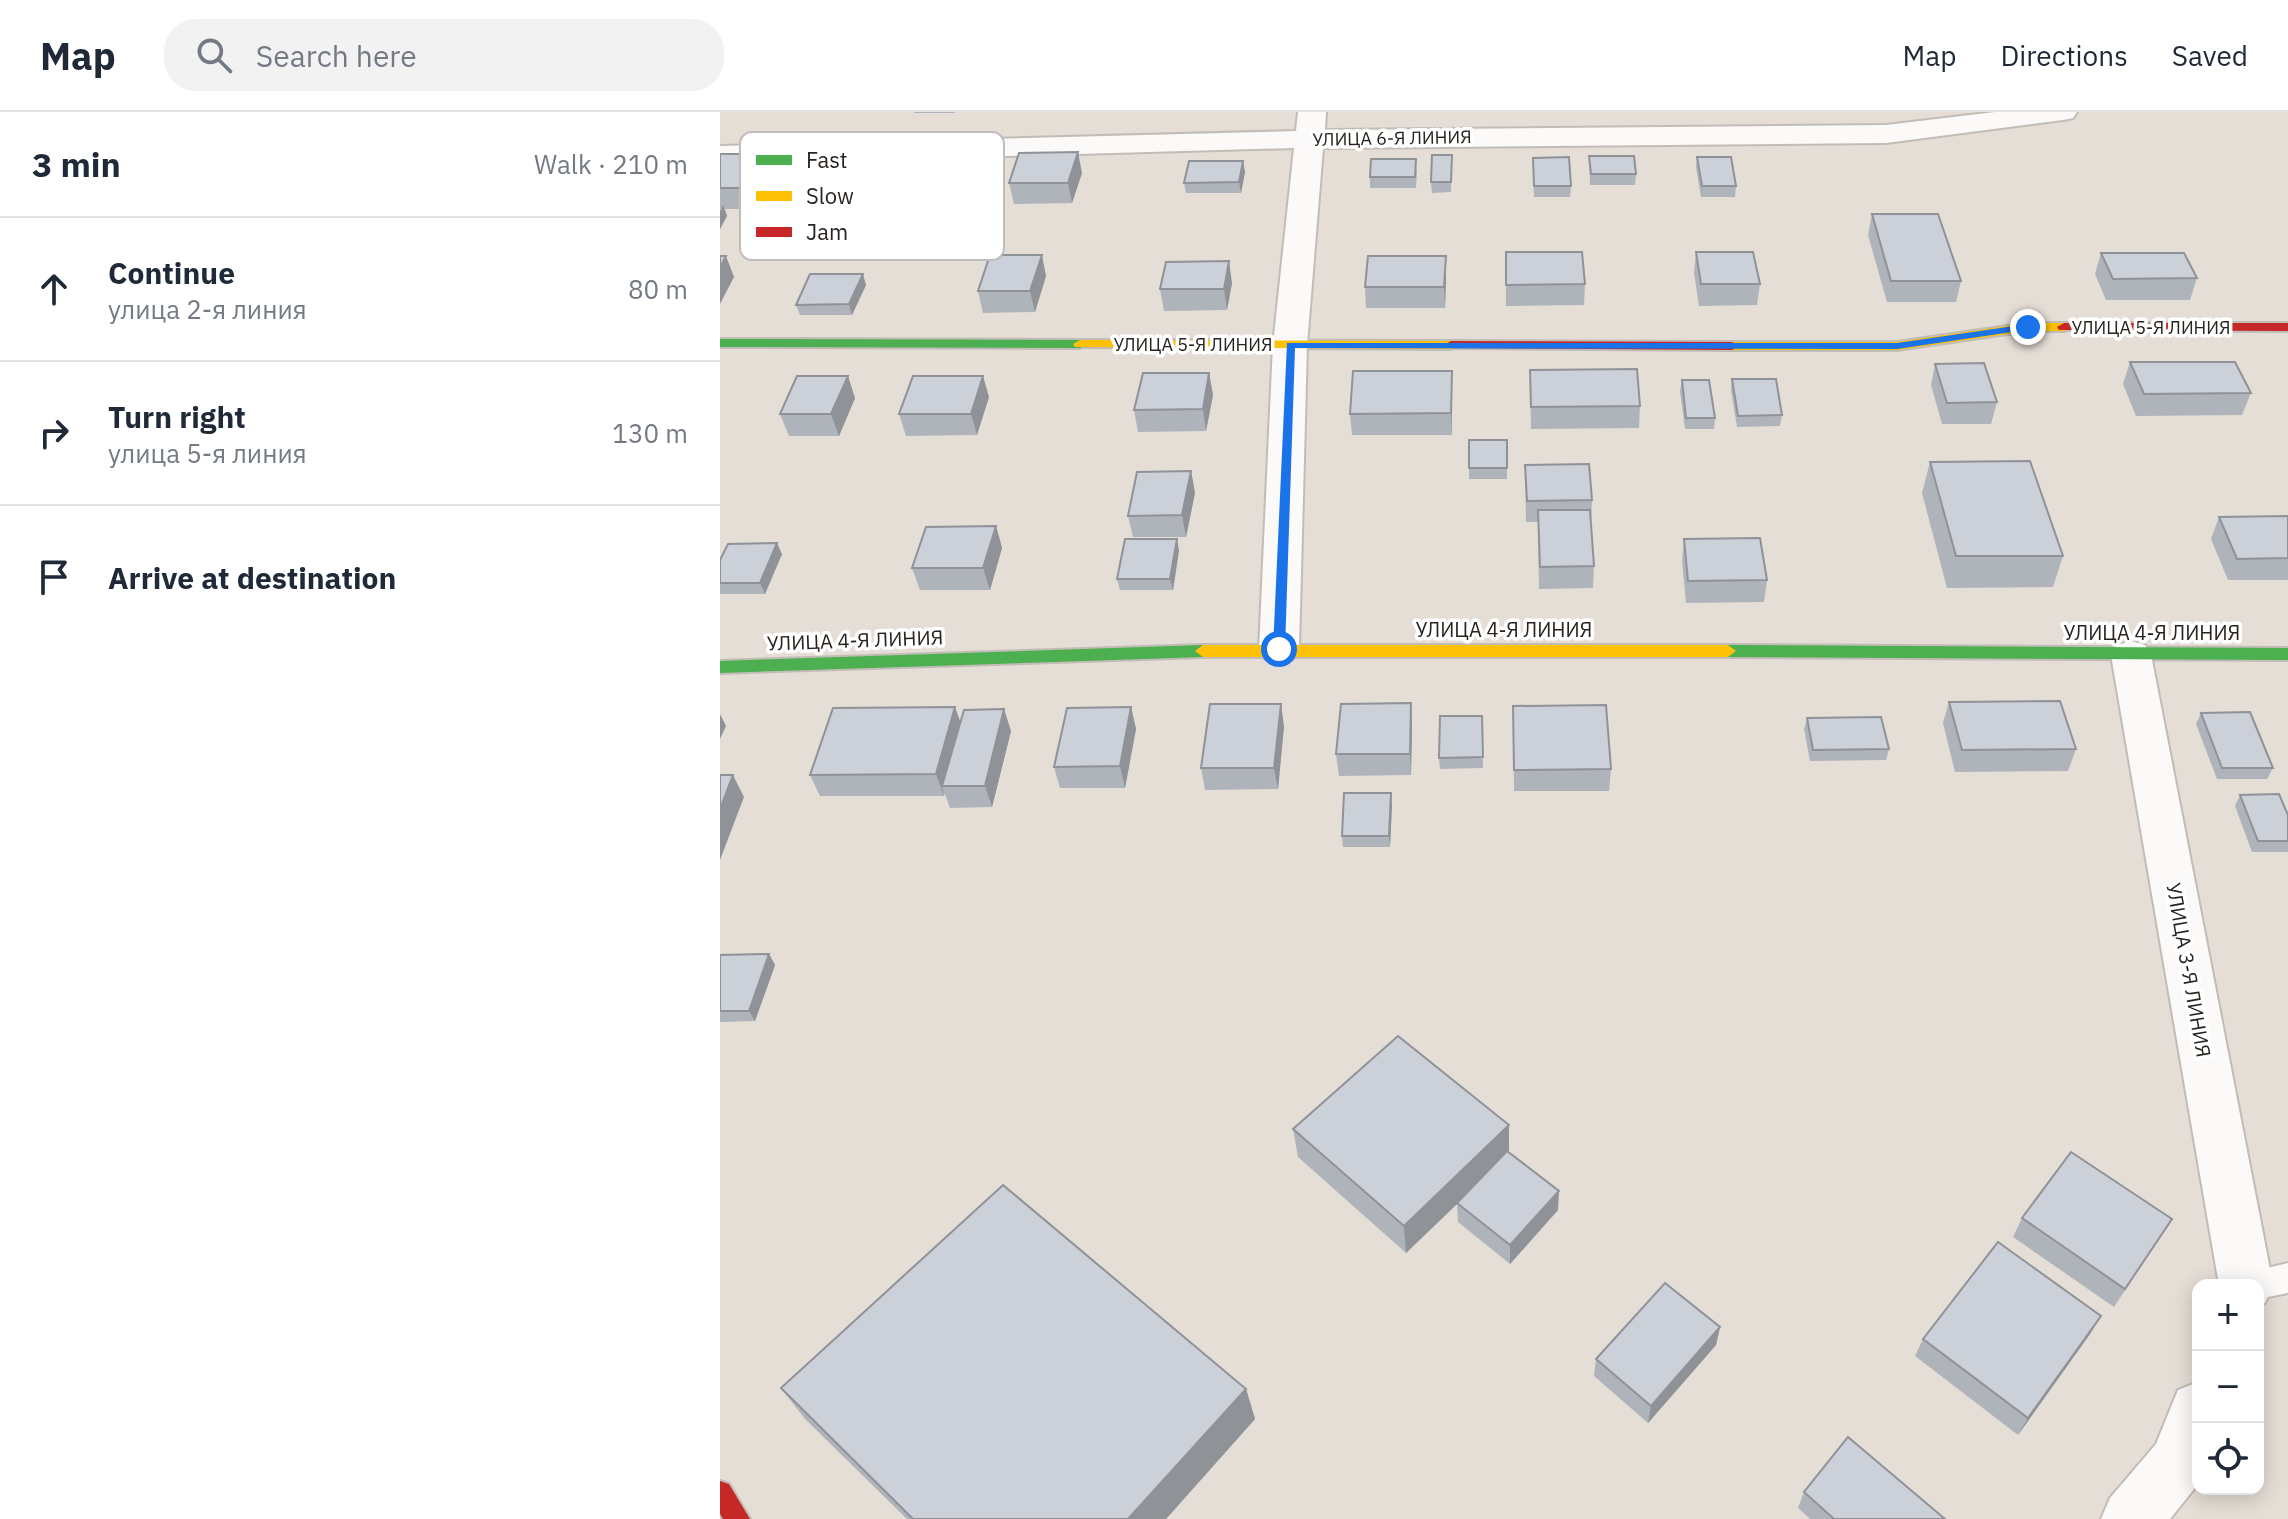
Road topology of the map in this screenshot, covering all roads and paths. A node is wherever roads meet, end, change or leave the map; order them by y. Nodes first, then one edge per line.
1 (2063, 112) edge
2 (1313, 126) edge
3 (1004, 141) edge
4 (740, 154) edge
5 (720, 155) edge
6 (2288, 327) edge
7 (720, 343) edge
8 (1290, 345) junction
9 (1279, 649) junction
10 (2288, 654) edge
11 (2131, 655) junction
12 (720, 667) edge
13 (2288, 1278) edge
14 (2245, 1279) edge
15 (2264, 1283) edge
16 (2193, 1423) edge
17 (720, 1493) edge
18 (738, 1519) edge
19 (2131, 1519) edge

1 - 2 street, УЛИЦА 6-Я ЛИНИЯ
2 - 3 street, УЛИЦА 6-Я ЛИНИЯ
2 - 8 street
4 - 5 street, УЛИЦА 6-Я ЛИНИЯ
6 - 8 street, УЛИЦА 5-Я ЛИНИЯ
7 - 8 street, УЛИЦА 5-Я ЛИНИЯ
8 - 9 street
9 - 11 street, УЛИЦА 4-Я ЛИНИЯ
9 - 12 street, УЛИЦА 4-Я ЛИНИЯ
10 - 11 street, УЛИЦА 4-Я ЛИНИЯ
11 - 14 street, УЛИЦА 3-Я ЛИНИЯ
13 - 15 lane
16 - 19 street
17 - 18 street

